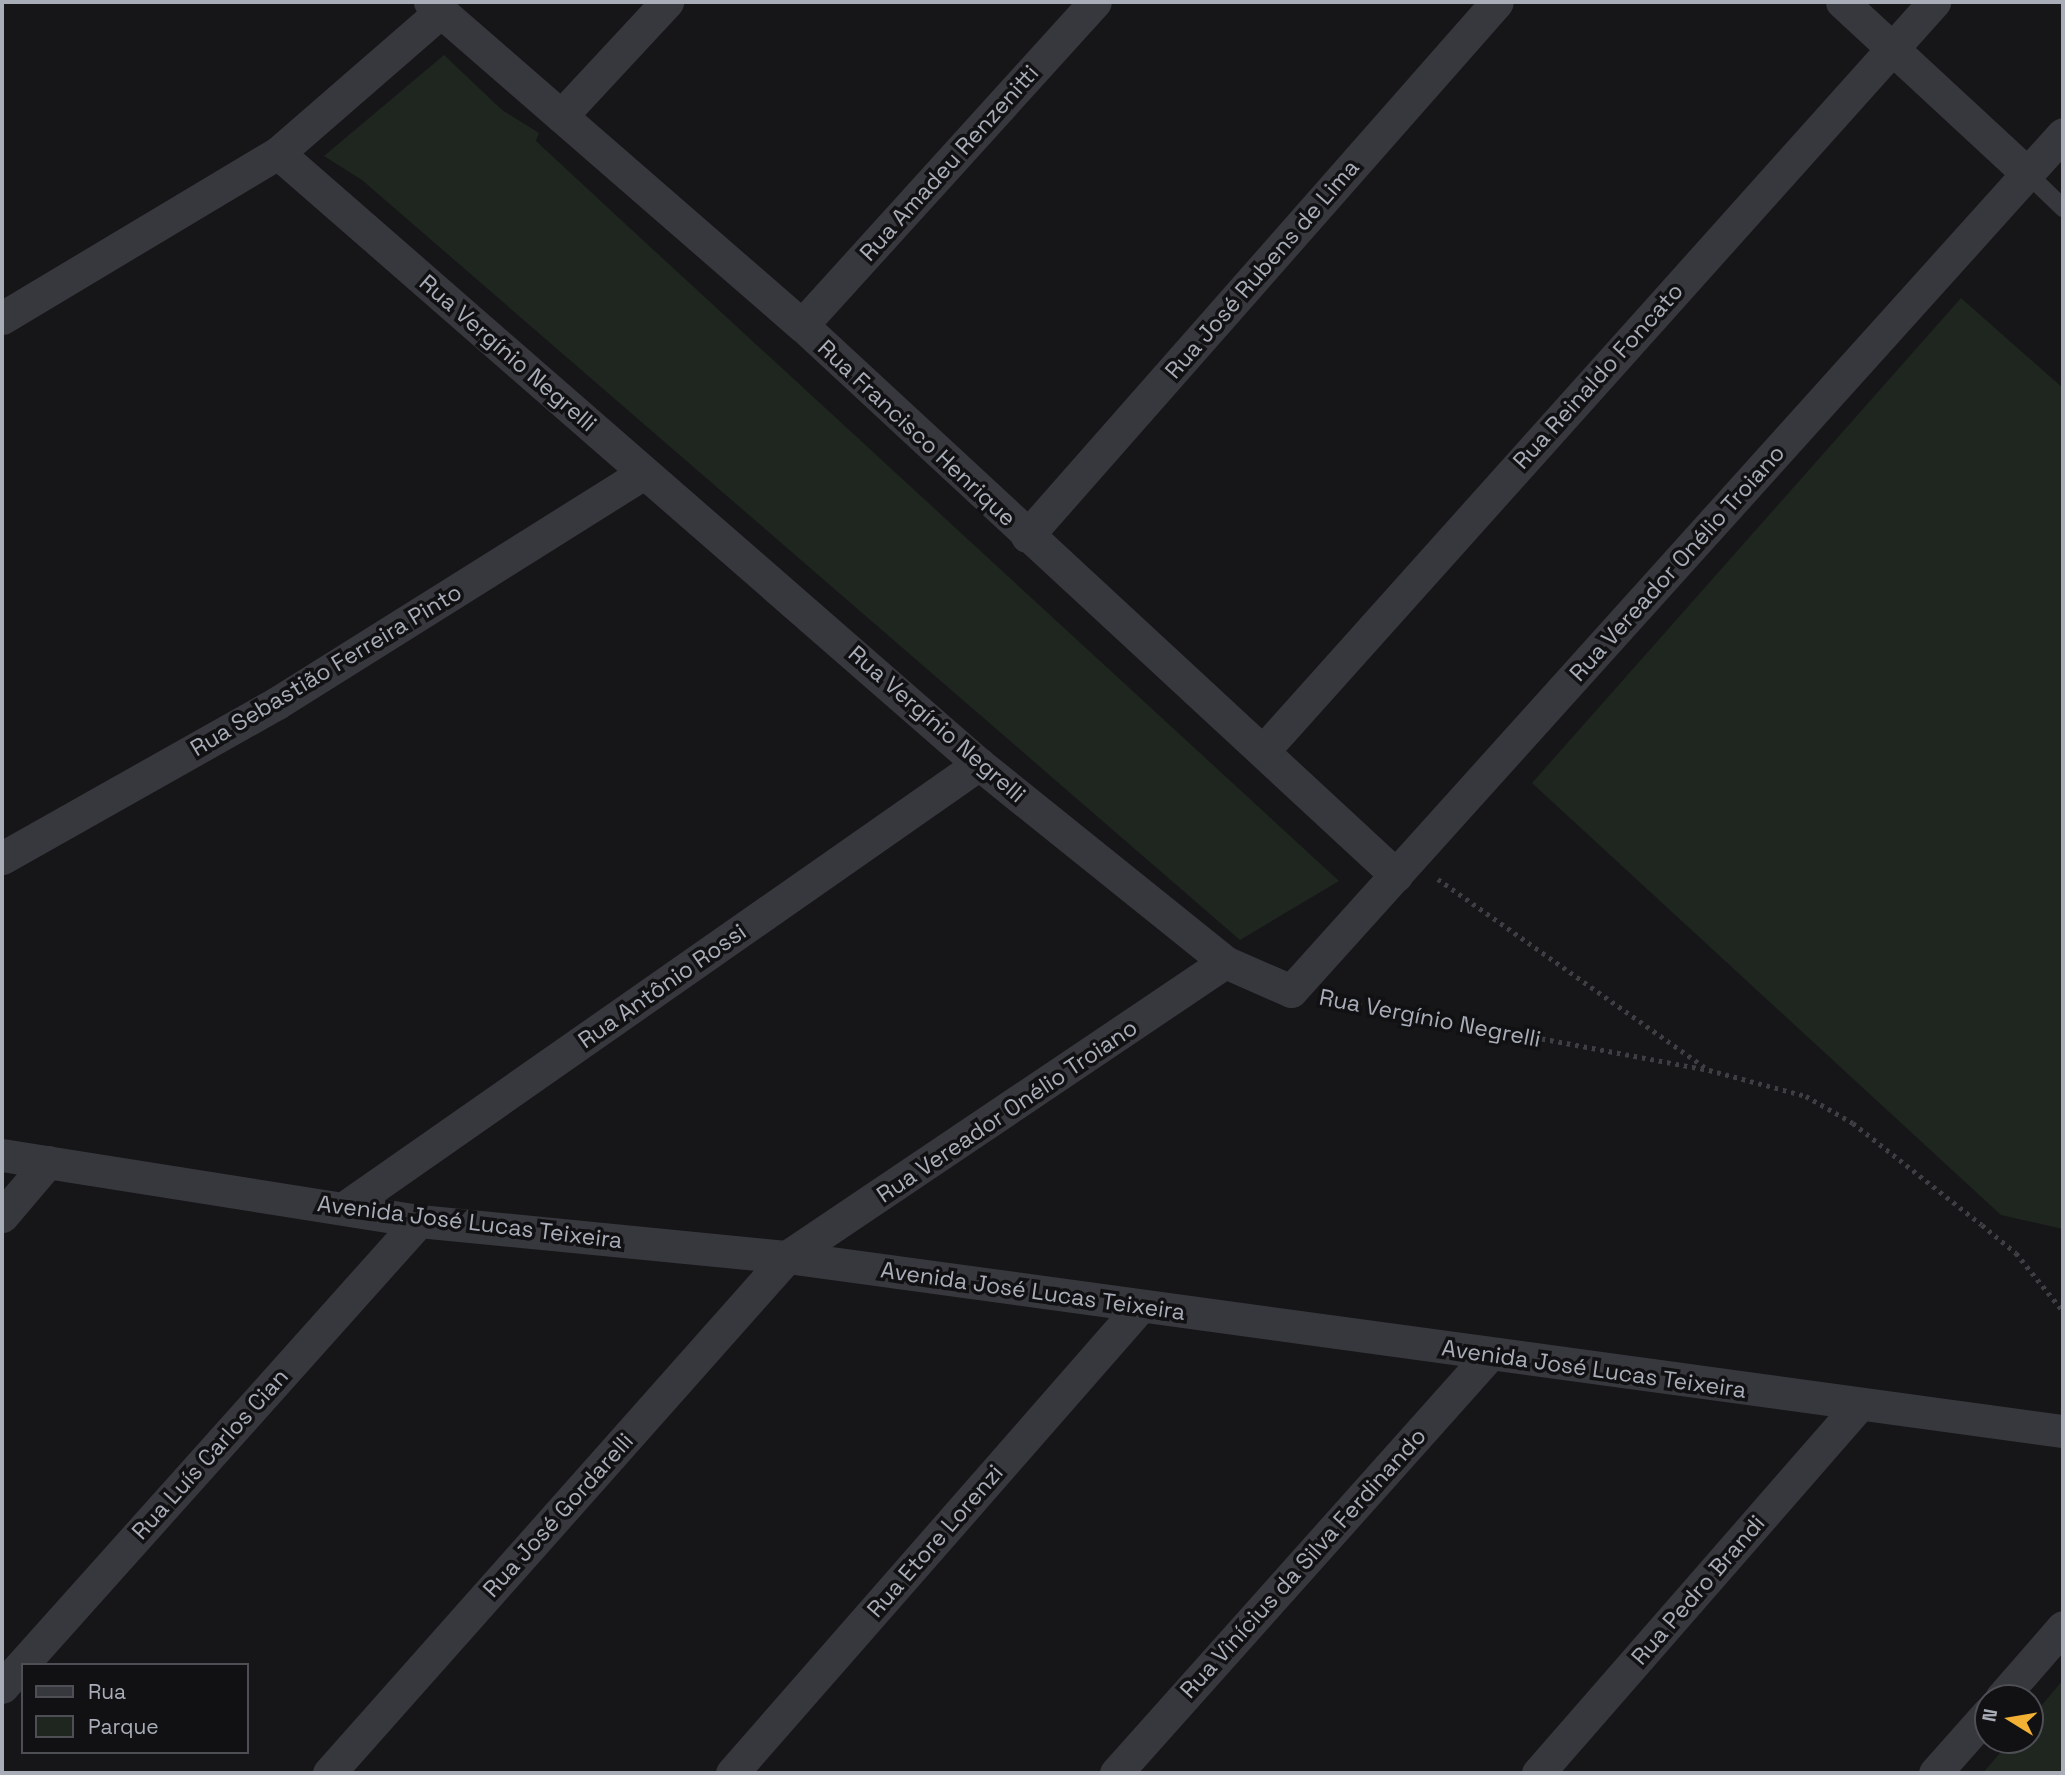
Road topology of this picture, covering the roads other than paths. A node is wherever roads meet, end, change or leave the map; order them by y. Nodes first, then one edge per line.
1 (667, 2) edge
2 (1095, 2) edge
3 (1497, 2) edge
4 (1842, 2) edge
5 (1934, 2) edge
6 (435, 7) edge
7 (1892, 47) junction
8 (561, 116) junction
9 (2063, 134) edge
10 (278, 153) junction
11 (2028, 174) junction
12 (2063, 208) edge
13 (2, 318) edge
14 (802, 325) junction
15 (644, 473) junction
16 (1027, 536) junction
17 (1263, 751) junction
18 (979, 764) junction
19 (2, 858) edge
20 (1403, 868) junction
21 (1225, 962) junction
22 (1290, 991) joint
23 (2, 1155) edge
24 (48, 1162) junction
25 (344, 1209) junction
26 (2, 1216) edge
27 (419, 1221) junction
28 (787, 1257) junction
29 (1139, 1308) junction
30 (1490, 1354) junction
31 (1857, 1407) junction
32 (2063, 1431) edge
33 (2063, 1627) edge
34 (23, 1663) edge
35 (21, 1666) edge
36 (2013, 1684) edge
37 (2, 1687) edge
38 (1974, 1729) edge
39 (329, 1773) edge
40 (732, 1773) edge
41 (1116, 1773) edge
42 (1538, 1773) edge
43 (1935, 1773) edge

1 - 8 street
2 - 14 street, Rua Amadeu Renzenitti
3 - 16 street, Rua José Rubens de Lima
4 - 7 street
5 - 7 street, Rua Reinaldo Foncato
6 - 8 street, Rua Francisco Henrique
6 - 10 street
7 - 11 street
7 - 17 street, Rua Reinaldo Foncato
8 - 14 street, Rua Francisco Henrique
9 - 11 street, Rua Vereador Onélio Troiano
10 - 13 street
10 - 15 street, Rua Vergínio Negrelli
11 - 12 lane
11 - 20 street, Rua Vereador Onélio Troiano
14 - 16 street, Rua Francisco Henrique
15 - 18 street, Rua Vergínio Negrelli
15 - 19 street, Rua Sebastião Ferreira Pinto
16 - 17 street, Rua Francisco Henrique
17 - 20 street, Rua Francisco Henrique
18 - 21 street, Rua Vergínio Negrelli
18 - 25 street, Rua Antônio Rossi
20 - 22 street, Rua Vereador Onélio Troiano
21 - 22 street, Rua Vergínio Negrelli
21 - 28 street, Rua Vereador Onélio Troiano
23 - 24 street, Avenida José Lucas Teixeira
24 - 25 street, Avenida José Lucas Teixeira
24 - 26 street
25 - 27 street, Avenida José Lucas Teixeira
27 - 28 street, Avenida José Lucas Teixeira
27 - 34 street, Rua Luís Carlos Cian
28 - 29 street, Avenida José Lucas Teixeira
28 - 39 street, Rua José Gordarelli
29 - 30 street, Avenida José Lucas Teixeira
29 - 40 street, Rua Etore Lorenzi
30 - 31 street, Avenida José Lucas Teixeira
30 - 41 street, Rua Vinícius da Silva Ferdinando
31 - 32 street, Avenida José Lucas Teixeira
31 - 42 street, Rua Pedro Brandi
33 - 36 street
35 - 37 street, Rua Luís Carlos Cian
38 - 43 street

